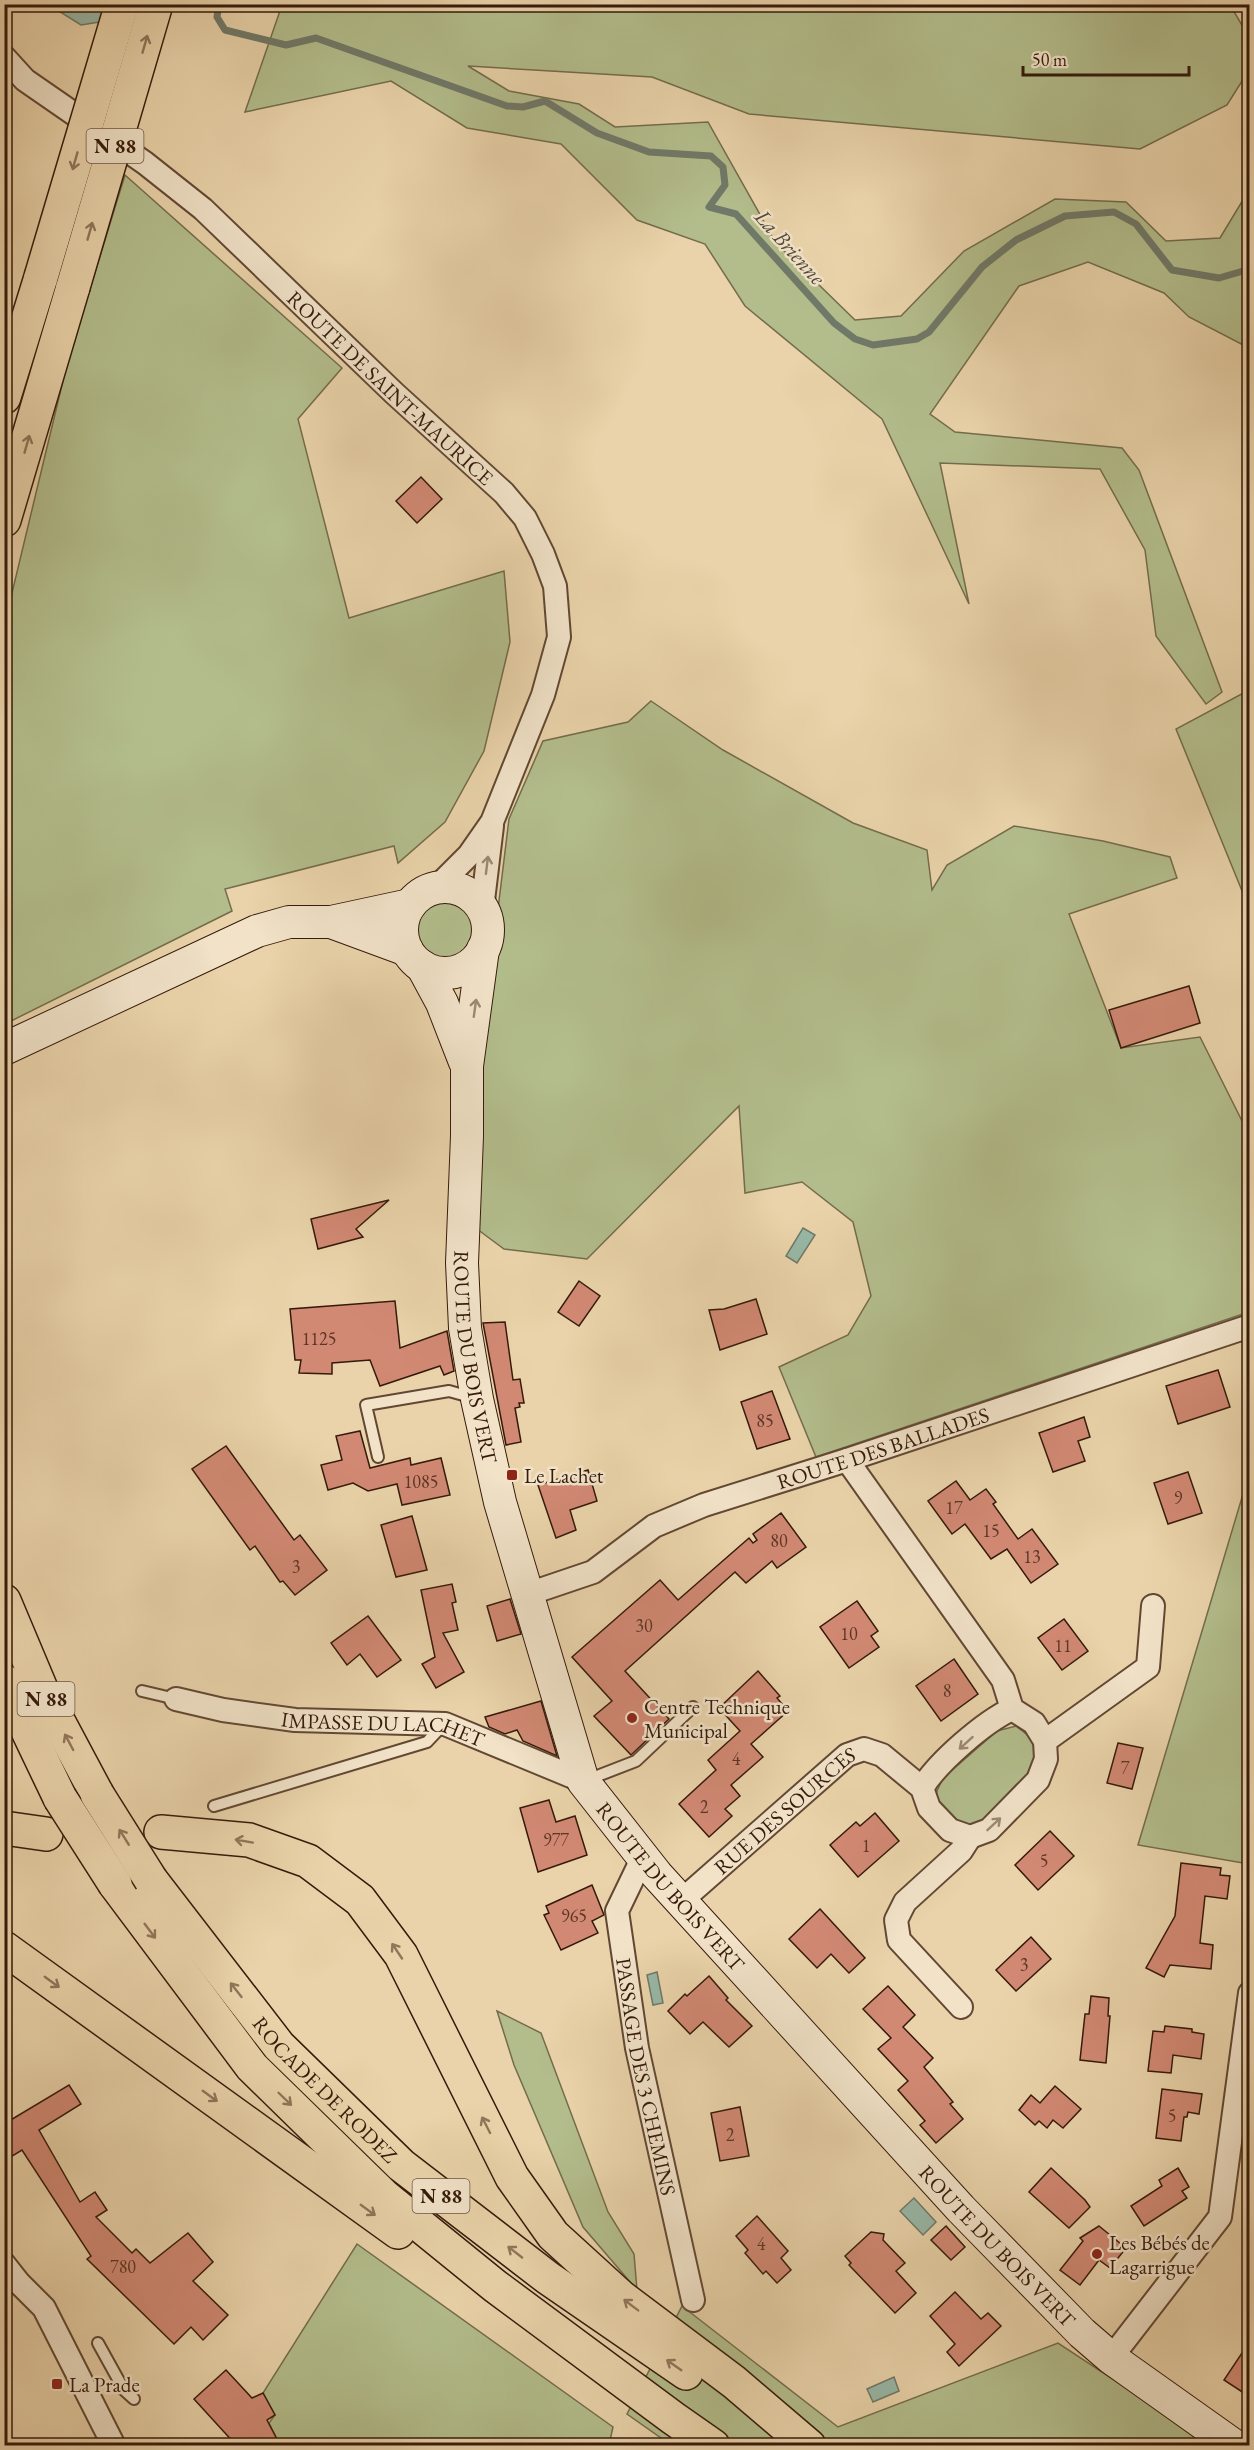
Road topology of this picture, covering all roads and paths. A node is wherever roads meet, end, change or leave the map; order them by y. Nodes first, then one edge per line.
1 (122, 4) edge
2 (156, 4) edge
3 (4, 57) edge
4 (4, 397) edge
5 (4, 520) edge
6 (492, 822) junction
7 (436, 888) junction
8 (410, 905) junction
9 (482, 909) junction
10 (331, 922) junction
11 (483, 949) junction
12 (414, 958) junction
13 (4, 1048) edge
14 (467, 1066) junction
15 (1250, 1326) edge
16 (477, 1399) junction
17 (378, 1457) dead end
18 (847, 1460) junction
19 (528, 1594) junction
20 (4, 1600) edge
21 (1153, 1606) dead end
22 (4, 1681) edge
23 (142, 1691) dead end
24 (176, 1699) joint
25 (693, 1707) dead end
26 (1012, 1709) junction
27 (445, 1724) junction
28 (1045, 1741) junction
29 (583, 1781) junction
30 (922, 1788) junction
31 (214, 1806) dead end
32 (4, 1828) edge
33 (161, 1832) dead end
34 (46, 1834) dead end
35 (970, 1837) junction
36 (643, 1857) junction
37 (681, 1901) junction
38 (4, 1948) edge
39 (1250, 1993) edge
40 (961, 2007) dead end
41 (1246, 2058) edge
42 (5, 2266) edge
43 (693, 2300) dead end
44 (98, 2343) dead end
45 (1111, 2358) junction
46 (134, 2399) dead end
47 (673, 2418) junction
48 (114, 2445) edge
49 (713, 2445) edge
50 (791, 2445) edge
51 (809, 2445) edge
52 (1235, 2445) edge

1 -> 4 highway, N 88, bridge
5 -> 2 highway, N 88, bridge
3 - 6 street, ROUTE DE SAINT-MAURICE
6 - 7 street, ROUTE DE SAINT-MAURICE
9 -> 6 street, ROUTE DE SAINT-MAURICE
7 - 8 street
7 - 9 street
8 - 10 street
8 - 12 street
9 - 11 street
10 - 12 street
10 - 13 street
11 - 12 street
14 -> 11 street
12 - 14 street
14 - 16 street, ROUTE DU BOIS VERT
15 - 18 street, ROUTE DES BALLADES
16 - 17 lane
16 - 19 street, ROUTE DU BOIS VERT
18 - 19 street, ROUTE DES BALLADES
18 - 26 street
19 - 29 street, ROUTE DU BOIS VERT
50 -> 20 highway, ROCADE DE RODEZ / N 88, bridge
21 - 28 street
22 -> 47 highway, ROCADE DE RODEZ / N 88, bridge
23 - 24 lane
24 - 27 street, IMPASSE DU LACHET
25 - 29 lane
26 - 28 street
26 -> 30 street
27 - 29 street, IMPASSE DU LACHET
27 - 31 lane
35 -> 28 street
29 - 36 street, ROUTE DU BOIS VERT
30 - 35 street, RUE DES SOURCES
30 - 37 street, RUE DES SOURCES
32 - 34 highway
51 -> 33 highway
35 - 40 street
36 - 37 street, ROUTE DU BOIS VERT
36 - 43 street, PASSAGE DES 3 CHEMINS
37 - 45 street, ROUTE DU BOIS VERT
38 -> 47 highway
39 - 41 street
41 - 45 street
42 - 48 street
44 - 46 lane
45 - 52 street, ROUTE DU BOIS VERT
47 - 49 highway, ROCADE DE RODEZ / N 88

